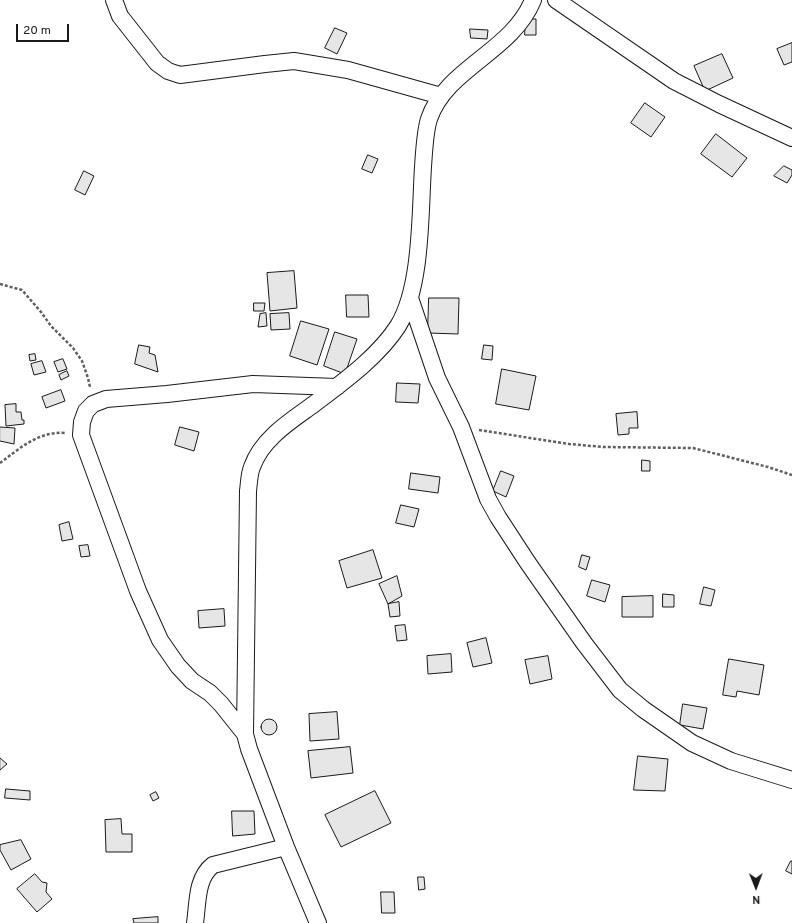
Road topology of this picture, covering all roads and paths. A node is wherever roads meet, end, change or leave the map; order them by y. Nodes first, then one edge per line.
1 (114, 0) edge
2 (533, 0) edge
3 (556, 0) edge
4 (441, 96) junction
5 (792, 138) edge
6 (0, 284) edge
7 (410, 298) junction
8 (337, 387) junction
9 (93, 404) junction
10 (461, 427) junction
11 (81, 435) junction
12 (0, 463) edge
13 (792, 475) edge
14 (245, 734) junction
15 (792, 780) edge
16 (286, 847) junction
17 (195, 923) edge
18 (318, 923) edge

1 - 4 street
2 - 4 street
3 - 5 street
4 - 7 street
6 - 9 path
7 - 8 street
7 - 10 street
8 - 9 street
8 - 14 street
9 - 11 street
10 - 13 path
10 - 15 street
11 - 12 path
11 - 14 street
14 - 16 street
16 - 17 street
16 - 18 street

